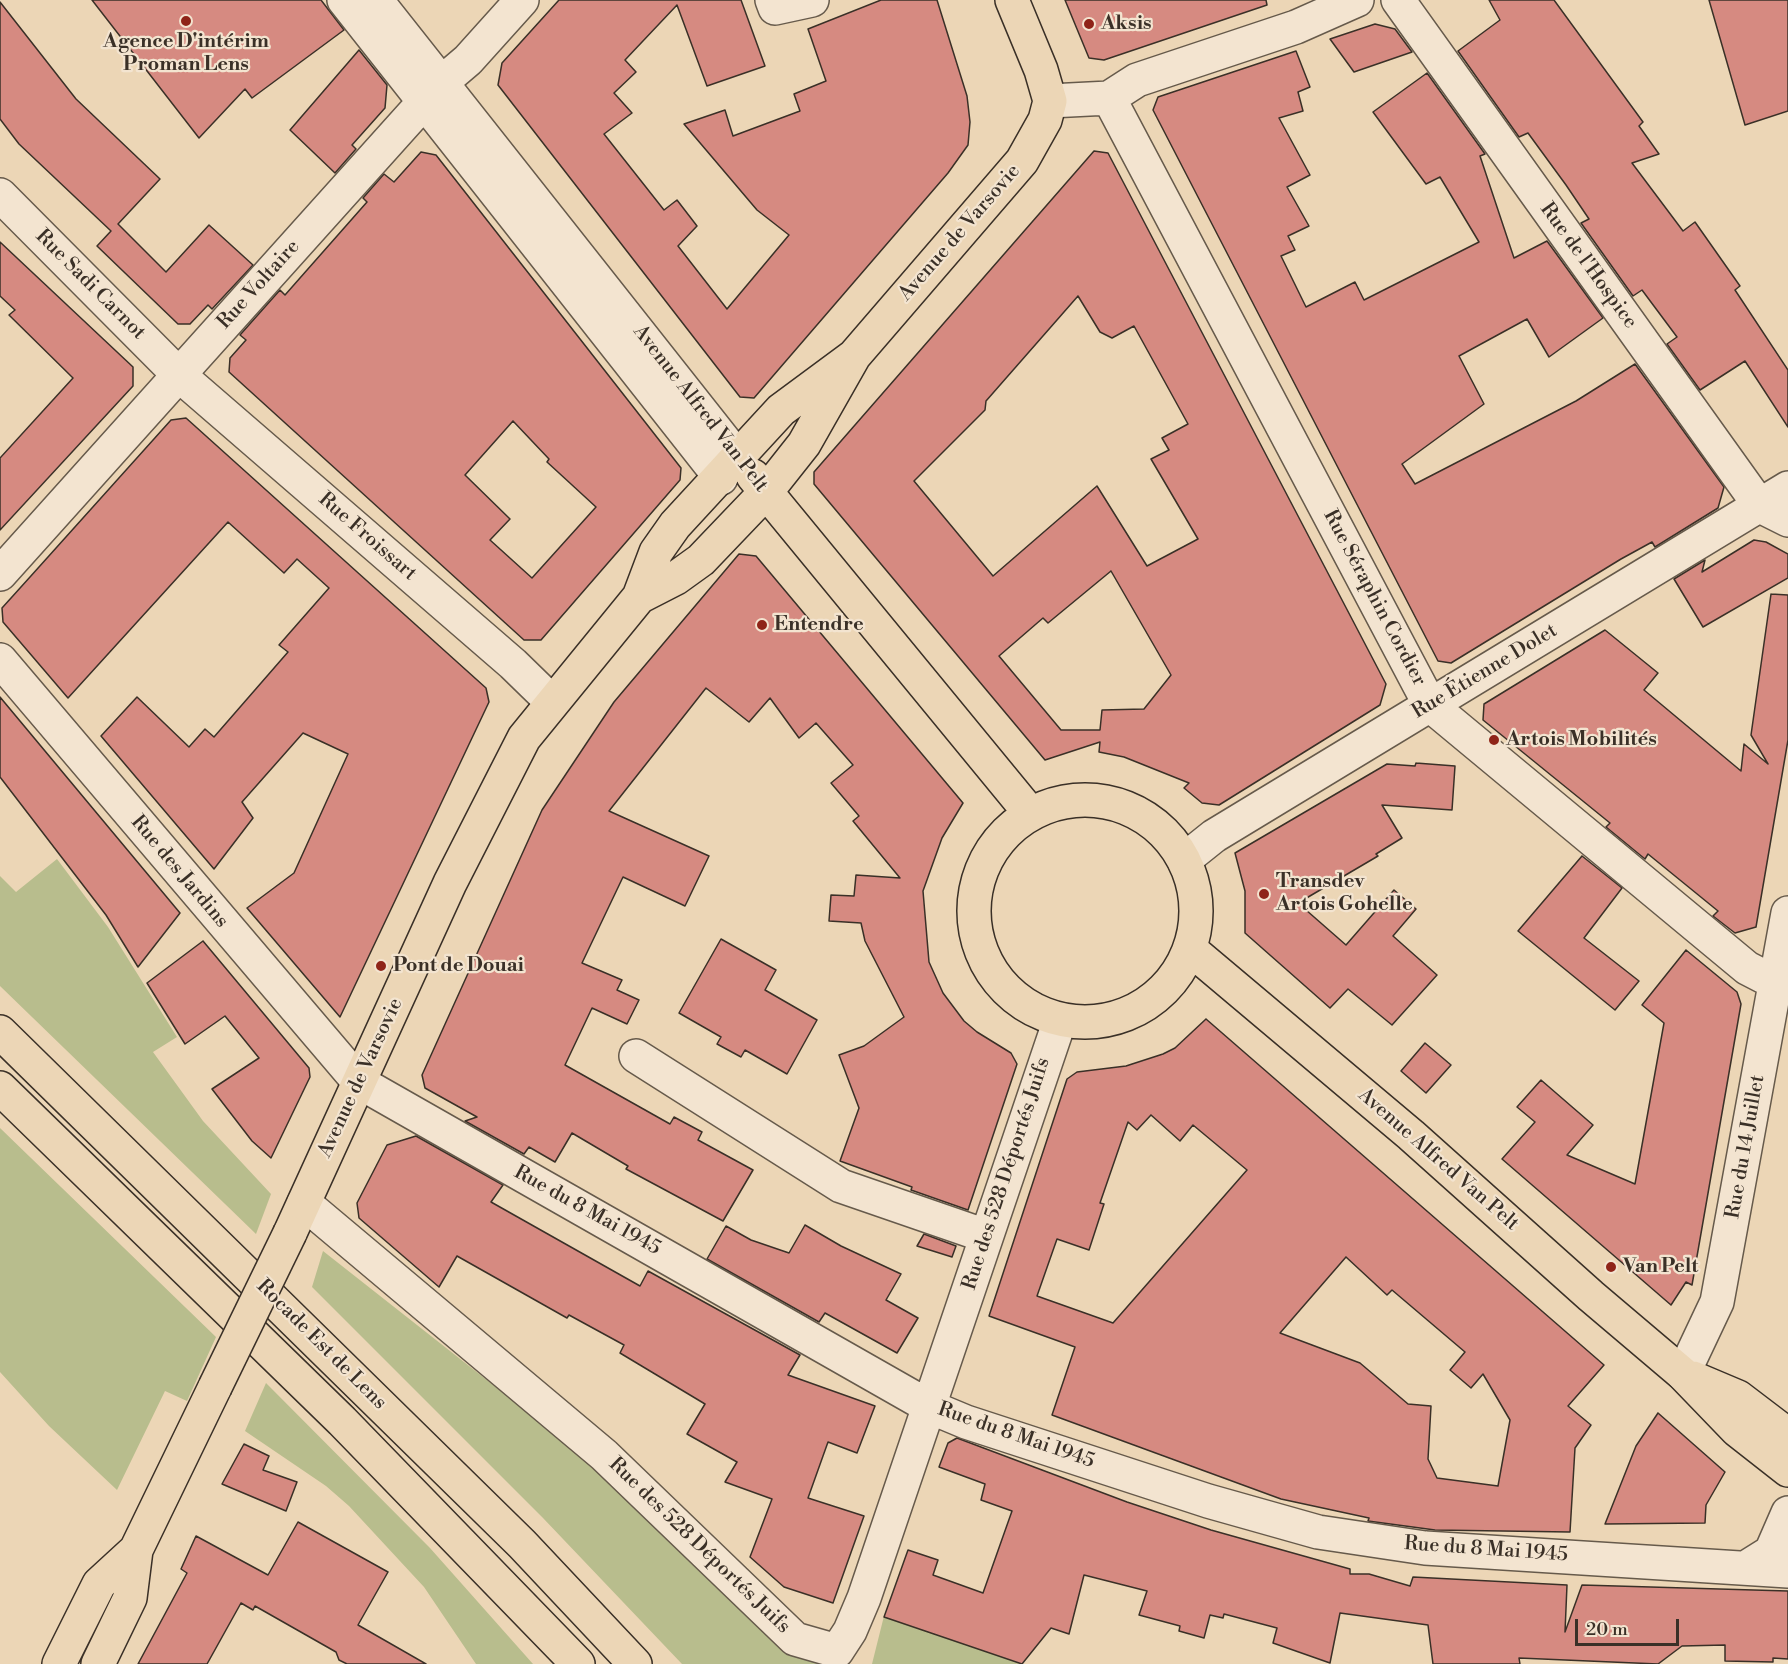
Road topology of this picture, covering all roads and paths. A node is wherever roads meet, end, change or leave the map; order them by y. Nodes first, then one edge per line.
1 (344, 0) edge
2 (376, 0) edge
3 (522, 0) edge
4 (772, 0) edge
5 (812, 0) edge
6 (1012, 0) edge
7 (1357, 0) edge
8 (1398, 0) edge
9 (432, 93) junction
10 (1109, 98) junction
11 (1050, 100) junction
12 (0, 195) edge
13 (854, 356) junction
14 (179, 375) junction
15 (729, 467) junction
16 (1788, 488) edge
17 (766, 492) junction
18 (1774, 513) edge
19 (0, 574) edge
20 (639, 597) junction
21 (0, 660) edge
22 (552, 702) junction
23 (1430, 705) junction
24 (1030, 813) junction
25 (1184, 860) junction
26 (1788, 913) edge
27 (1190, 949) junction
28 (1776, 983) junction
29 (1060, 1020) junction
30 (0, 1032) edge
31 (636, 1056) dead end
32 (359, 1082) junction
33 (0, 1088) edge
34 (304, 1203) junction
35 (986, 1236) junction
36 (1683, 1374) junction
37 (930, 1407) junction
38 (1788, 1435) edge
39 (1788, 1470) edge
40 (1788, 1512) edge
41 (136, 1550) junction
42 (1747, 1567) junction
43 (1788, 1571) edge
44 (61, 1663) edge
45 (98, 1664) edge
46 (578, 1664) edge
47 (635, 1664) edge

1 - 9 street
2 - 9 street
3 - 9 street, Rue Voltaire
4 - 5 street
6 - 11 main road
7 - 10 street
8 - 18 street, Rue de l'Hospice
9 - 14 street, Rue Voltaire
9 - 15 street
10 - 11 street
10 - 23 street, Rue Séraphin Cordier
11 - 13 main road, Avenue de Varsovie
12 - 14 street, Rue Sadi Carnot
13 - 15 main road, Avenue de Varsovie
13 - 17 main road, Avenue de Varsovie
14 - 19 street, Rue Voltaire
14 - 22 street, Rue Froissart
15 - 17 main road, Avenue Alfred Van Pelt
15 - 20 main road, Avenue de Varsovie
16 - 18 street, Rue Étienne Dolet
17 - 20 main road, Avenue de Varsovie
17 - 24 main road, Avenue Alfred Van Pelt
18 - 23 street, Rue Étienne Dolet
20 - 22 main road, Avenue de Varsovie
21 - 32 street, Rue des Jardins
22 - 32 main road, Avenue de Varsovie
23 - 25 street, Rue Étienne Dolet
23 - 28 street, Rue Séraphin Cordier
24 - 25 main road
24 - 29 main road
25 - 27 main road
26 - 28 street, Rue du 14 Juillet
27 - 29 main road
27 - 36 main road, Avenue Alfred Van Pelt
28 - 36 street, Rue du 14 Juillet
29 - 35 street, Rue des 528 Déportés Juifs
30 - 47 main road, Rocade Est de Lens
31 - 35 street
32 - 34 main road, Avenue de Varsovie
32 - 37 street, Rue du 8 Mai 1945
33 - 46 main road, Rocade Est de Lens
34 - 37 street, Rue des 528 Déportés Juifs
34 - 41 main road, Avenue de Varsovie, bridge
35 - 37 street, Rue des 528 Déportés Juifs
36 - 38 main road, Avenue Alfred Van Pelt
36 - 39 main road, Avenue Alfred Van Pelt
37 - 42 street, Rue du 8 Mai 1945
40 - 42 street
41 - 44 main road, Avenue de Varsovie
41 - 45 main road, Avenue de Varsovie
42 - 43 street, Rue du 8 Mai 1945

